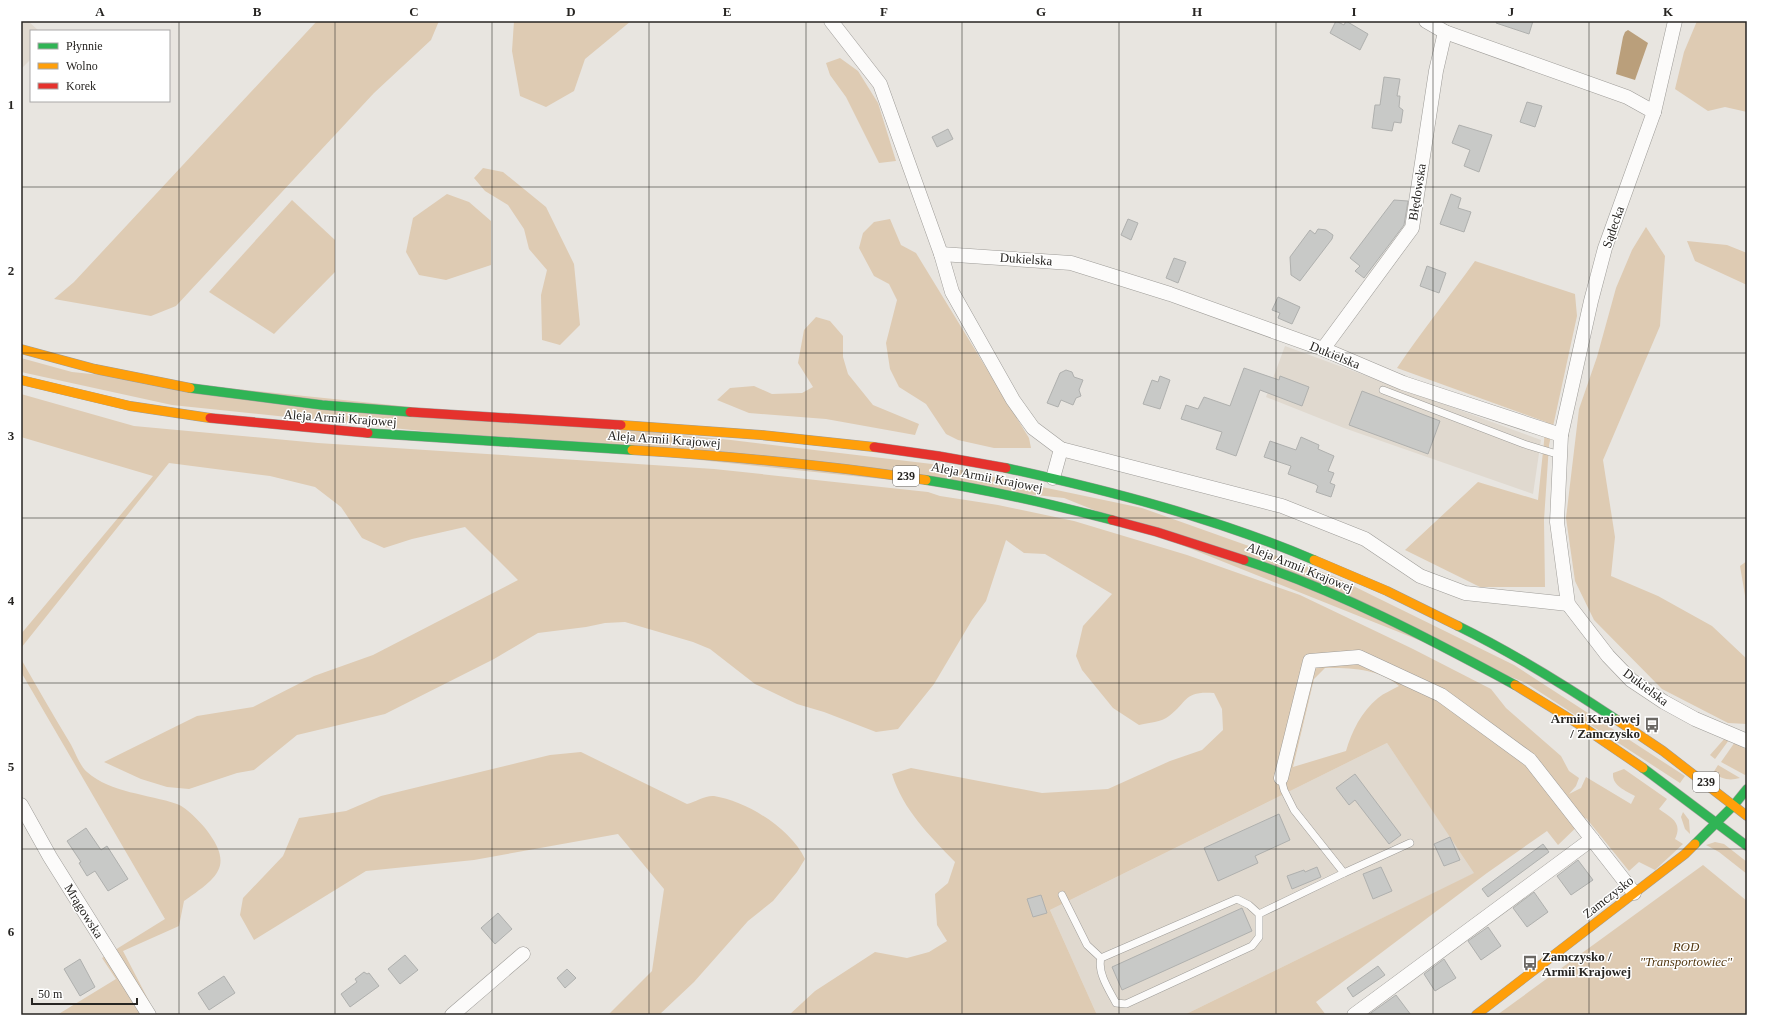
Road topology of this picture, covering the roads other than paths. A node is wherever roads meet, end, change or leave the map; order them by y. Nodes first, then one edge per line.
1 (832, 21) edge
2 (1426, 21) edge
3 (1675, 21) edge
4 (1445, 32) junction
5 (1654, 112) junction
6 (941, 254) junction
7 (21, 349) edge
8 (1323, 349) junction
9 (21, 380) edge
10 (1383, 390) dead end
11 (1561, 435) junction
12 (1061, 449) junction
13 (1560, 454) junction
14 (1053, 478) junction
15 (1568, 604) junction
16 (1747, 740) edge
17 (1281, 778) joint
18 (1747, 789) edge
19 (21, 805) edge
20 (1734, 805) junction
21 (1747, 816) edge
22 (1717, 822) junction
23 (1592, 839) junction
24 (1410, 843) dead end
25 (1747, 846) edge
26 (1344, 873) junction
27 (1634, 893) junction
28 (1062, 895) dead end
29 (1259, 914) junction
30 (523, 954) dead end
31 (1101, 958) junction
32 (149, 1015) edge
33 (452, 1015) edge
34 (1354, 1015) edge
35 (1476, 1015) edge

1 - 6 street
2 - 4 street
3 - 5 street, Sądecka
4 - 5 street
4 - 8 street, Błędowska
5 - 11 street, Sądecka
6 - 8 street, Dukielska
6 - 12 street
7 - 14 main road, Aleja Armii Krajowej / 239
8 - 11 street, Dukielska
9 - 22 main road, Aleja Armii Krajowej / 239
10 - 13 lane
11 - 13 street, Dukielska
12 - 14 street
12 - 15 street
13 - 15 street, Dukielska
14 - 20 main road, Aleja Armii Krajowej / 239
15 - 16 street, Dukielska
17 - 23 street
17 - 26 lane
18 - 20 main road, Zamczysko
19 - 32 street, Mrągowska
20 - 21 main road, Aleja Armii Krajowej / 239
20 - 22 main road, Zamczysko
22 - 25 main road, Aleja Armii Krajowej / 239
22 - 27 main road, Zamczysko
23 - 27 street
23 - 34 street
24 - 26 lane
26 - 29 lane
27 - 35 main road, Zamczysko
28 - 31 lane
29 - 31 lane
29 - 31 lane
30 - 33 street

